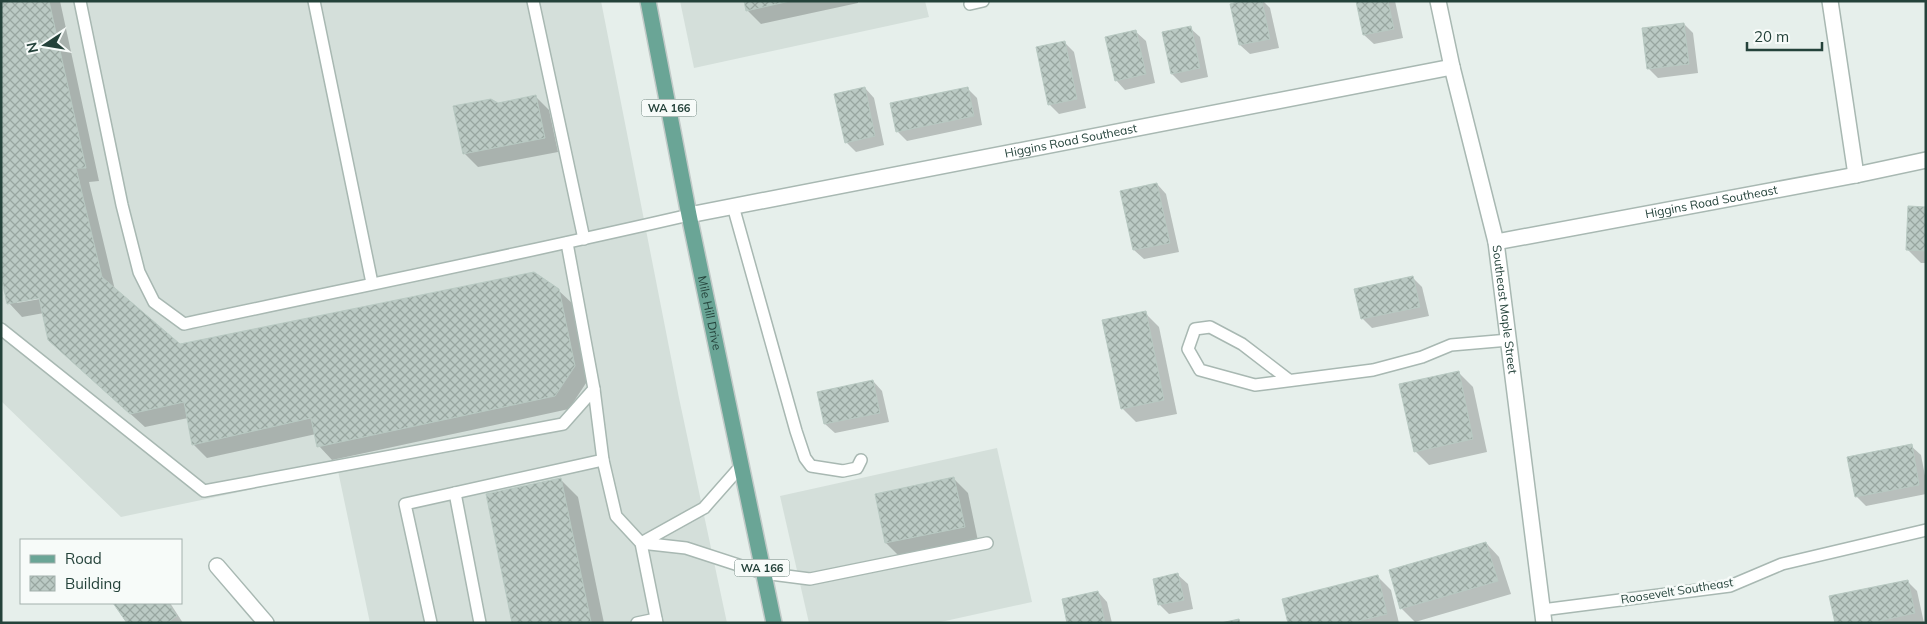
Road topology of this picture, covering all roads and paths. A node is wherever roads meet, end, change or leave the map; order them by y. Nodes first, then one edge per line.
1 (80, 1) edge
2 (314, 1) edge
3 (533, 1) edge
4 (648, 1) edge
5 (982, 1) edge
6 (1438, 1) edge
7 (1830, 1) edge
8 (970, 4) dead end
9 (1452, 67) junction
10 (1926, 160) edge
11 (1856, 175) junction
12 (733, 206) junction
13 (688, 214) junction
14 (584, 239) junction
15 (1496, 242) junction
16 (568, 243) junction
17 (372, 283) junction
18 (1, 329) edge
19 (1509, 340) junction
20 (1288, 380) junction
21 (594, 389) junction
22 (603, 460) junction
23 (861, 460) dead end
24 (741, 466) junction
25 (455, 493) junction
26 (1926, 530) edge
27 (987, 543) dead end
28 (641, 544) junction
29 (217, 566) dead end
30 (763, 573) junction
31 (1543, 616) edge
32 (657, 621) edge
33 (266, 623) edge
34 (431, 623) edge
35 (480, 623) edge
36 (637, 623) edge
37 (774, 623) edge

1 - 17 lane
2 - 17 lane
3 - 14 lane
4 - 13 main road, Mile Hill Drive / WA 166
5 - 8 lane
6 - 9 street, Southeast Maple Street
7 - 11 street
9 - 12 street, Higgins Road Southeast
9 - 15 street, Southeast Maple Street
10 - 11 street, Higgins Road Southeast
11 - 15 street, Higgins Road Southeast
12 - 13 street, Higgins Road Southeast
12 - 23 lane
13 - 14 lane
13 - 24 main road, Mile Hill Drive / WA 166
14 - 16 lane
15 - 19 street, Southeast Maple Street
16 - 17 lane
16 - 21 lane
18 - 21 lane
19 - 20 lane
19 - 31 street, Southeast Maple Street
20 - 20 lane
21 - 22 lane
22 - 25 lane
22 - 28 lane
24 - 28 lane
24 - 30 main road, Mile Hill Drive / WA 166
25 - 34 lane
25 - 35 lane
26 - 31 lane, Roosevelt Southeast
27 - 30 lane
28 - 30 lane
28 - 32 lane
29 - 33 street
30 - 37 main road, Mile Hill Drive / WA 166
32 - 36 lane

